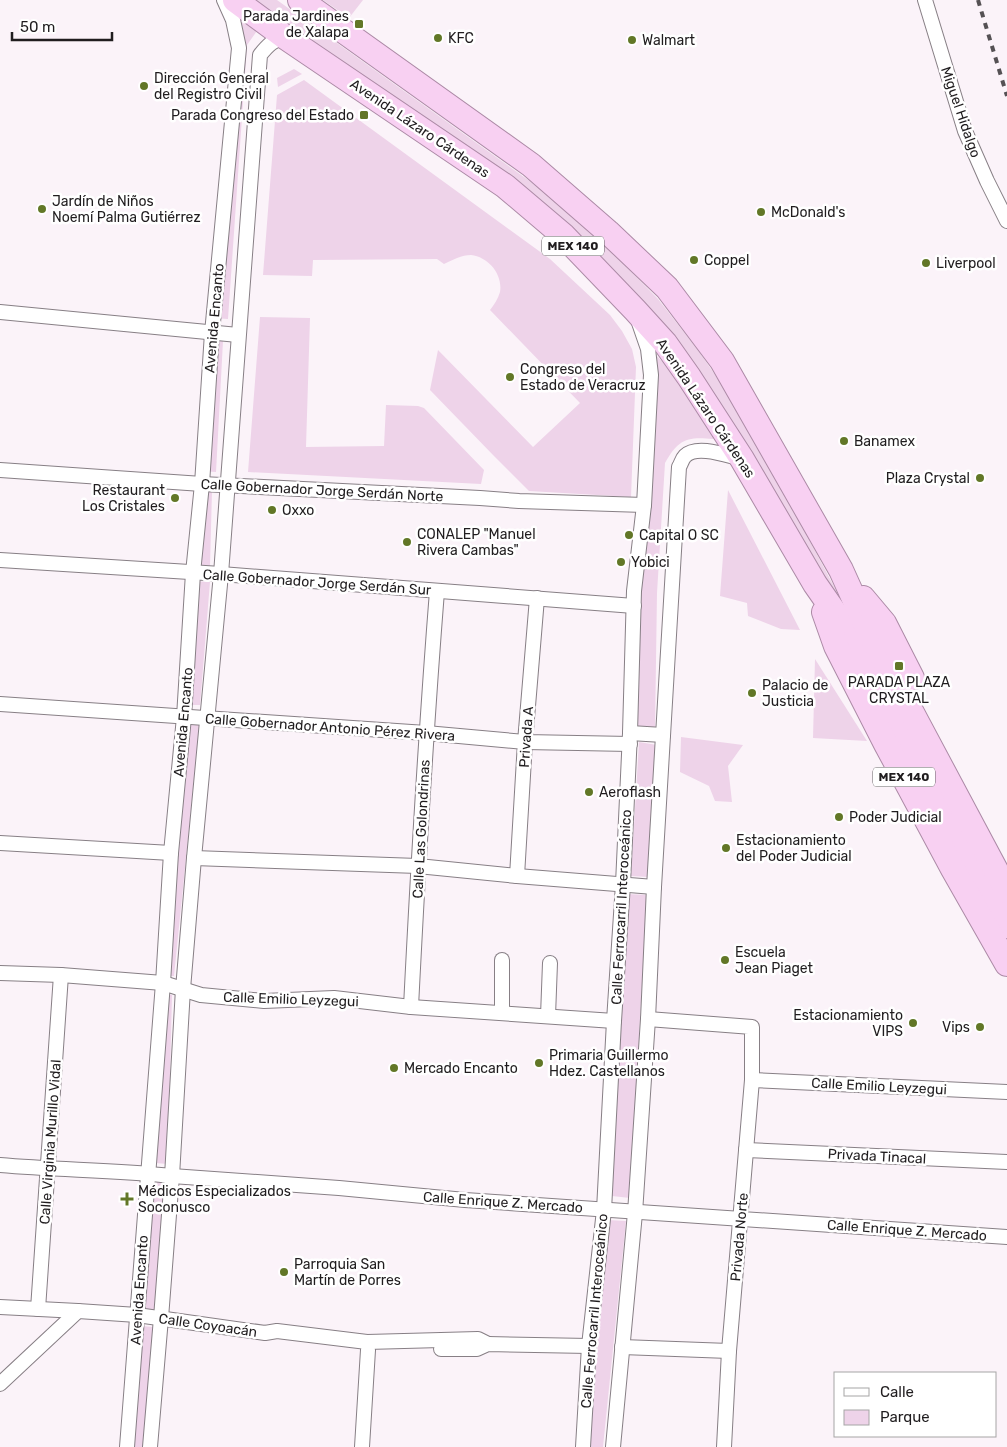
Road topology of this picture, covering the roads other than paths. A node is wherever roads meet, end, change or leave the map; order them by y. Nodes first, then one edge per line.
1 (224, 0) edge
2 (235, 0) edge
3 (300, 0) edge
4 (925, 0) edge
5 (285, 37) junction
6 (1007, 220) edge
7 (635, 310) junction
8 (0, 312) edge
9 (212, 333) junction
10 (238, 335) junction
11 (742, 459) junction
12 (0, 470) edge
13 (202, 484) junction
14 (228, 484) junction
15 (644, 505) junction
16 (0, 560) edge
17 (840, 570) junction
18 (193, 573) junction
19 (221, 574) junction
20 (815, 584) junction
21 (437, 591) junction
22 (537, 598) junction
23 (634, 606) junction
24 (0, 704) edge
25 (184, 716) junction
26 (208, 718) junction
27 (426, 733) junction
28 (663, 735) junction
29 (630, 738) junction
30 (525, 742) junction
31 (958, 817) junction
32 (0, 843) edge
33 (171, 853) junction
34 (194, 858) junction
35 (1007, 861) edge
36 (418, 866) junction
37 (517, 876) junction
38 (623, 884) junction
39 (654, 887) junction
40 (1007, 891) edge
41 (1007, 926) edge
42 (502, 960) dead end
43 (550, 963) dead end
44 (1007, 964) edge
45 (0, 973) edge
46 (61, 975) junction
47 (163, 983) junction
48 (183, 989) junction
49 (411, 1007) junction
50 (502, 1013) junction
51 (548, 1016) junction
52 (648, 1019) junction
53 (614, 1021) junction
54 (752, 1080) junction
55 (1007, 1092) edge
56 (746, 1150) junction
57 (1007, 1162) edge
58 (0, 1165) edge
59 (48, 1169) junction
60 (148, 1174) junction
61 (172, 1176) junction
62 (604, 1210) junction
63 (635, 1212) junction
64 (740, 1218) junction
65 (1007, 1237) edge
66 (0, 1307) edge
67 (38, 1310) junction
68 (78, 1311) junction
69 (137, 1315) junction
70 (162, 1318) junction
71 (266, 1333) junction
72 (488, 1344) junction
73 (589, 1346) junction
74 (622, 1348) junction
75 (368, 1350) junction
76 (729, 1351) junction
77 (0, 1384) edge
78 (127, 1447) edge
79 (150, 1447) edge
80 (362, 1447) edge
81 (583, 1447) edge
82 (613, 1447) edge
83 (724, 1447) edge

1 - 9 street, Avenida Encanto
2 - 5 highway, Avenida Lázaro Cárdenas / MEX 140
3 - 17 highway, Avenida Lázaro Cárdenas / MEX 140
4 - 6 street, Miguel Hidalgo
5 - 7 highway, Avenida Lázaro Cárdenas / MEX 140
5 - 10 street, Avenida Encanto
7 - 11 highway, Avenida Lázaro Cárdenas / MEX 140
7 - 15 street, Calle Ferrocarril Interoceánico
8 - 9 street
9 - 10 street
9 - 13 street, Avenida Encanto
10 - 14 street, Avenida Encanto
11 - 20 highway, Avenida Lázaro Cárdenas / MEX 140
11 - 28 street
12 - 13 street, Calle Gobernador Jorge Serdán Norte
13 - 14 street, Calle Gobernador Jorge Serdán Norte
13 - 18 street, Avenida Encanto
14 - 15 street, Calle Gobernador Jorge Serdán Norte
14 - 19 street, Avenida Encanto
15 - 23 street, Calle Ferrocarril Interoceánico
16 - 18 street, Calle Gobernador Jorge Serdán Sur
17 - 31 highway, Avenida Lázaro Cárdenas / MEX 140
17 - 35 highway, MEX 140
18 - 19 street, Calle Gobernador Jorge Serdán Sur
18 - 25 street, Avenida Encanto
19 - 21 street, Calle Gobernador Jorge Serdán Sur
19 - 26 street, Avenida Encanto
20 - 31 highway, Avenida Lázaro Cárdenas / MEX 140
20 - 44 highway, MEX 140
21 - 22 street, Calle Gobernador Jorge Serdán Sur
21 - 27 street, Calle Las Golondrinas
22 - 23 street, Calle Gobernador Jorge Serdán Sur
22 - 30 street, Privada A
23 - 29 street, Calle Ferrocarril Interoceánico
24 - 25 street, Calle Gobernador Antonio Pérez Rivera
25 - 26 street, Calle Gobernador Antonio Pérez Rivera
25 - 33 street, Avenida Encanto
26 - 27 street, Calle Gobernador Antonio Pérez Rivera
26 - 34 street, Avenida Encanto
27 - 30 street, Calle Gobernador Antonio Pérez Rivera
27 - 36 street, Calle Las Golondrinas
28 - 29 street, Calle Gobernador Antonio Pérez Rivera
28 - 39 street
29 - 30 street, Calle Gobernador Antonio Pérez Rivera
29 - 38 street, Calle Ferrocarril Interoceánico
30 - 37 street, Privada A
31 - 40 highway, Avenida Lázaro Cárdenas / MEX 140
31 - 41 highway, Avenida Lázaro Cárdenas / MEX 140
32 - 33 street
33 - 47 street, Avenida Encanto
34 - 36 street
34 - 48 street, Avenida Encanto
36 - 37 street
36 - 49 street, Calle Las Golondrinas
37 - 38 street
38 - 39 street
38 - 53 street, Calle Ferrocarril Interoceánico
39 - 52 street
42 - 50 street
43 - 51 street
45 - 46 street, Calle Emilio Leyzegui
46 - 47 street, Calle Emilio Leyzegui
46 - 59 street, Calle Virginia Murillo Vidal
47 - 48 street, Calle Emilio Leyzegui
47 - 60 street, Avenida Encanto
48 - 49 street, Calle Emilio Leyzegui
48 - 61 street, Avenida Encanto
49 - 50 street, Calle Emilio Leyzegui
50 - 51 street, Calle Emilio Leyzegui
51 - 53 street, Calle Emilio Leyzegui
52 - 54 street, Privada Norte
52 - 63 street
53 - 62 street, Calle Ferrocarril Interoceánico
54 - 55 street, Calle Emilio Leyzegui
54 - 56 street, Privada Norte
56 - 57 street, Privada Tinacal
56 - 64 street, Privada Norte
58 - 59 street, Calle Enrique Z. Mercado
59 - 60 street, Calle Enrique Z. Mercado
59 - 67 street, Calle Virginia Murillo Vidal
60 - 61 street, Calle Enrique Z. Mercado
60 - 69 street, Avenida Encanto
61 - 62 street, Calle Enrique Z. Mercado
61 - 70 street, Avenida Encanto
62 - 63 street, Calle Enrique Z. Mercado
62 - 73 street, Calle Ferrocarril Interoceánico
63 - 64 street, Calle Enrique Z. Mercado
63 - 74 street
64 - 65 street, Calle Enrique Z. Mercado
64 - 76 street, Privada Norte
66 - 67 street, Calle Coyoacán
67 - 68 street, Calle Coyoacán
68 - 69 street, Calle Coyoacán
68 - 77 street
69 - 70 street, Calle Coyoacán
69 - 78 street, Avenida Encanto
70 - 71 street, Calle Coyoacán
70 - 79 street, Avenida Encanto
71 - 72 street, Calle Coyoacán
71 - 75 street, Calle Coyoacán
72 - 73 street, Calle Coyoacán
72 - 75 street, Calle Coyoacán
73 - 81 street, Calle Ferrocarril Interoceánico
74 - 76 street
74 - 82 street
75 - 80 street
76 - 83 street, Privada Norte

